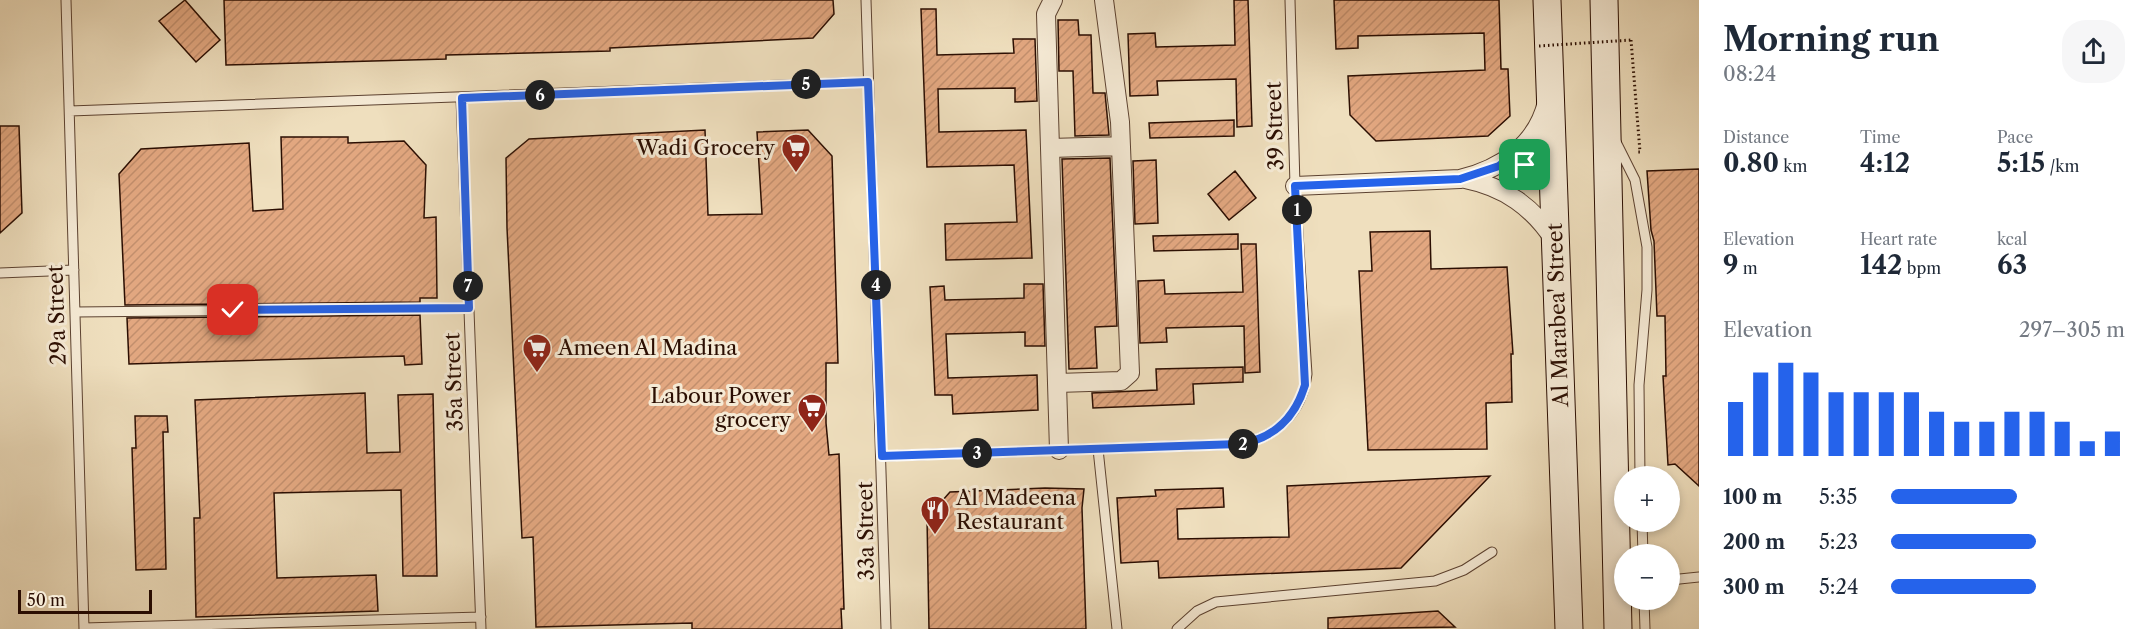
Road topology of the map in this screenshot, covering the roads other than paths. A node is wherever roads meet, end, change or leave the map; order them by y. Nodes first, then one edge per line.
1 (66, 0) edge
2 (866, 0) edge
3 (1053, 0) edge
4 (1104, 0) edge
5 (1290, 0) edge
6 (1547, 0) edge
7 (1604, 0) edge
8 (868, 82) junction
9 (1550, 89) junction
10 (462, 98) junction
11 (70, 111) junction
12 (1606, 128) junction
13 (1121, 146) junction
14 (1050, 148) junction
15 (1460, 179) junction
16 (1295, 186) junction
17 (1555, 241) junction
18 (74, 270) junction
19 (0, 273) edge
20 (469, 308) junction
21 (75, 312) junction
22 (1058, 383) junction
23 (1098, 449) junction
24 (1059, 450) junction
25 (882, 456) junction
26 (1640, 466) edge
27 (1492, 552) dead end
28 (1699, 577) edge
29 (1680, 579) edge
30 (1644, 610) edge
31 (481, 617) junction
32 (84, 628) edge
33 (481, 629) edge
34 (886, 629) edge
35 (1117, 629) edge
36 (1177, 629) edge
37 (1569, 629) edge
38 (1618, 629) edge
39 (1645, 629) edge

1 - 11 lane, 29a Street
2 - 8 lane, 33a Street
3 - 14 street
4 - 13 street
5 - 16 lane, 39 Street
6 - 9 main road, Al Marabea' Street
7 - 12 main road
8 - 10 lane
8 - 25 lane, 33a Street
9 - 15 street
9 - 17 main road, Al Marabea' Street
10 - 11 lane
10 - 20 lane, 35a Street
11 - 18 lane, 29a Street
12 - 26 lane
12 - 38 main road
13 - 14 street
13 - 22 street
14 - 22 street
15 - 16 street
15 - 17 street
16 - 23 lane, 39 Street
17 - 37 main road, Al Marabea' Street
18 - 19 lane
18 - 21 lane, 29a Street
20 - 21 lane
20 - 31 lane, 35a Street
21 - 32 lane, 29a Street
22 - 24 street
23 - 24 lane
23 - 35 lane
24 - 25 lane
25 - 34 lane, 33a Street
27 - 36 lane
28 - 29 lane
30 - 39 lane
31 - 32 lane
31 - 33 lane, 35a Street

